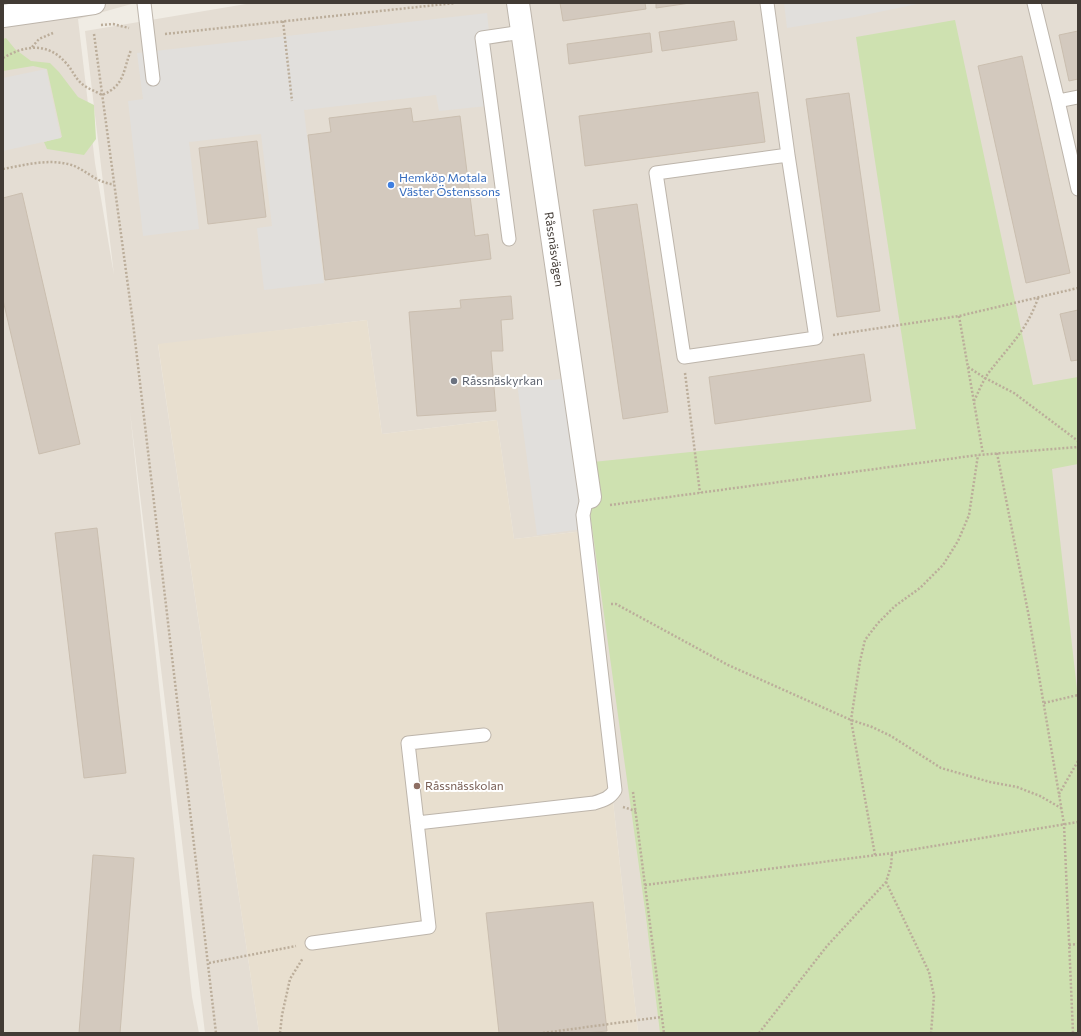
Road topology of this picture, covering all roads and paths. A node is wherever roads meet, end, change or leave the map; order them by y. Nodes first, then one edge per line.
1 (94, 3) edge
2 (144, 3) edge
3 (455, 3) edge
4 (518, 3) edge
5 (767, 3) edge
6 (1034, 3) edge
7 (3, 16) edge
8 (283, 21) junction
9 (99, 25) dead end
10 (55, 32) dead end
11 (522, 32) junction
12 (94, 34) dead end
13 (141, 37) junction
14 (32, 47) junction
15 (3, 58) edge
16 (153, 79) dead end
17 (102, 95) junction
18 (1078, 97) edge
19 (292, 101) dead end
20 (1058, 101) junction
21 (788, 156) junction
22 (3, 169) edge
23 (114, 184) junction
24 (1078, 189) edge
25 (509, 239) dead end
26 (1078, 288) edge
27 (1038, 297) junction
28 (959, 316) junction
29 (816, 338) junction
30 (684, 357) junction
31 (968, 367) junction
32 (985, 378) junction
33 (974, 402) junction
34 (1078, 441) edge
35 (1078, 447) edge
36 (997, 453) junction
37 (983, 454) junction
38 (978, 455) junction
39 (700, 493) junction
40 (598, 501) junction
41 (610, 605) dead end
42 (1078, 695) edge
43 (1044, 703) junction
44 (852, 720) junction
45 (484, 735) dead end
46 (1078, 761) edge
47 (1059, 794) junction
48 (1061, 808) junction
49 (417, 822) junction
50 (1078, 822) edge
51 (1064, 824) junction
52 (892, 853) junction
53 (875, 855) junction
54 (886, 882) junction
55 (645, 885) dead end
56 (312, 944) junction
57 (1078, 944) edge
58 (1069, 945) junction
59 (209, 963) junction
60 (661, 1018) dead end
61 (216, 1033) edge
62 (280, 1033) edge
63 (543, 1033) edge
64 (759, 1033) edge
65 (931, 1033) edge
66 (1073, 1033) edge

1 - 7 street
2 - 13 lane
3 - 8 path
4 - 11 street, Råssnäsvägen
5 - 21 lane
6 - 20 lane
8 - 13 path
8 - 19 path
9 - 13 path
10 - 14 path
11 - 25 lane
11 - 40 street, Råssnäsvägen
12 - 17 path
13 - 16 lane
13 - 17 path
14 - 15 path
14 - 17 path
17 - 23 path
18 - 20 lane
20 - 24 lane
21 - 29 lane
21 - 30 lane
22 - 23 path
23 - 59 path
26 - 27 path
27 - 28 path
27 - 32 path
28 - 29 path
28 - 31 path
29 - 30 lane
30 - 39 path
31 - 32 path
31 - 33 path
32 - 33 path
32 - 34 path
33 - 37 path
35 - 36 path
36 - 37 path
36 - 43 path
37 - 38 path
38 - 39 path
38 - 44 path
39 - 40 path
40 - 49 lane
41 - 44 path
42 - 43 path
43 - 47 path
44 - 48 path
44 - 53 path
45 - 49 lane
46 - 47 path
47 - 48 path
48 - 51 path
49 - 56 lane
50 - 51 path
51 - 52 path
51 - 58 path
52 - 53 path
52 - 54 path
53 - 55 path
54 - 64 path
54 - 65 path
56 - 59 path
56 - 62 path
57 - 58 path
58 - 66 path
59 - 61 path
60 - 63 path

